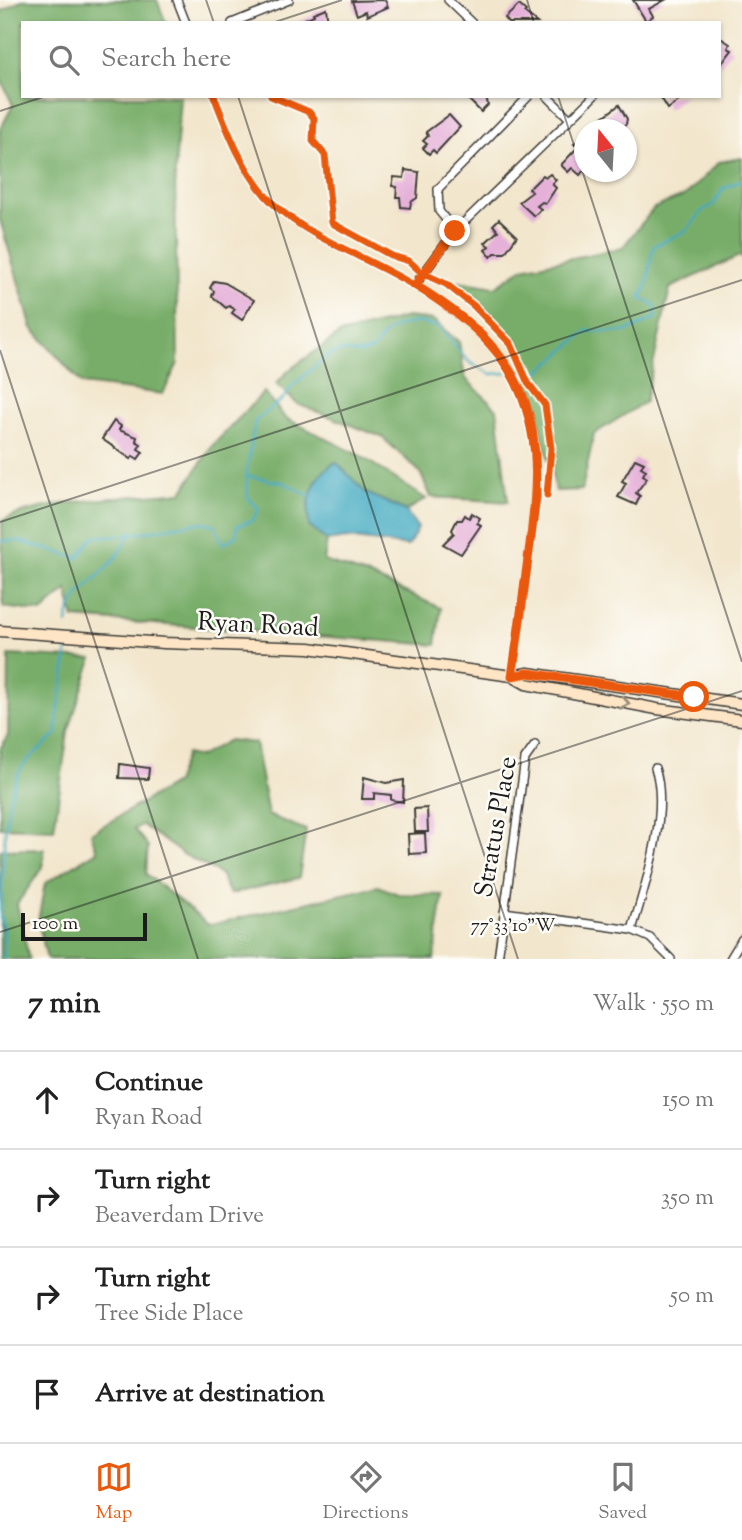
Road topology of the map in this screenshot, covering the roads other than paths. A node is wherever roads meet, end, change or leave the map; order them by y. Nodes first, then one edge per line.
1 (177, 0) edge
2 (289, 0) edge
3 (448, 0) edge
4 (185, 21) edge
5 (237, 21) edge
6 (470, 21) edge
7 (215, 98) edge
8 (527, 98) edge
9 (549, 98) edge
10 (592, 98) edge
11 (569, 118) junction
12 (455, 231) junction
13 (415, 285) junction
14 (0, 631) edge
15 (512, 676) junction
16 (742, 704) edge
17 (742, 720) edge
18 (535, 745) dead end
19 (655, 768) dead end
20 (504, 912) junction
21 (632, 930) junction
22 (742, 939) edge
23 (498, 959) edge
24 (671, 959) edge
25 (730, 959) edge

1 - 4 street
2 - 5 street
3 - 6 street
7 - 13 street
8 - 12 street
9 - 11 street
10 - 11 street
11 - 12 street
12 - 13 street
13 - 15 street
14 - 15 main road, Ryan Road
15 - 16 main road, Ryan Road
15 -> 17 main road, Ryan Road
18 - 20 street, Stratus Place
19 - 21 street
20 - 21 street
20 - 23 street, Stratus Place
21 - 24 street
22 - 25 street

